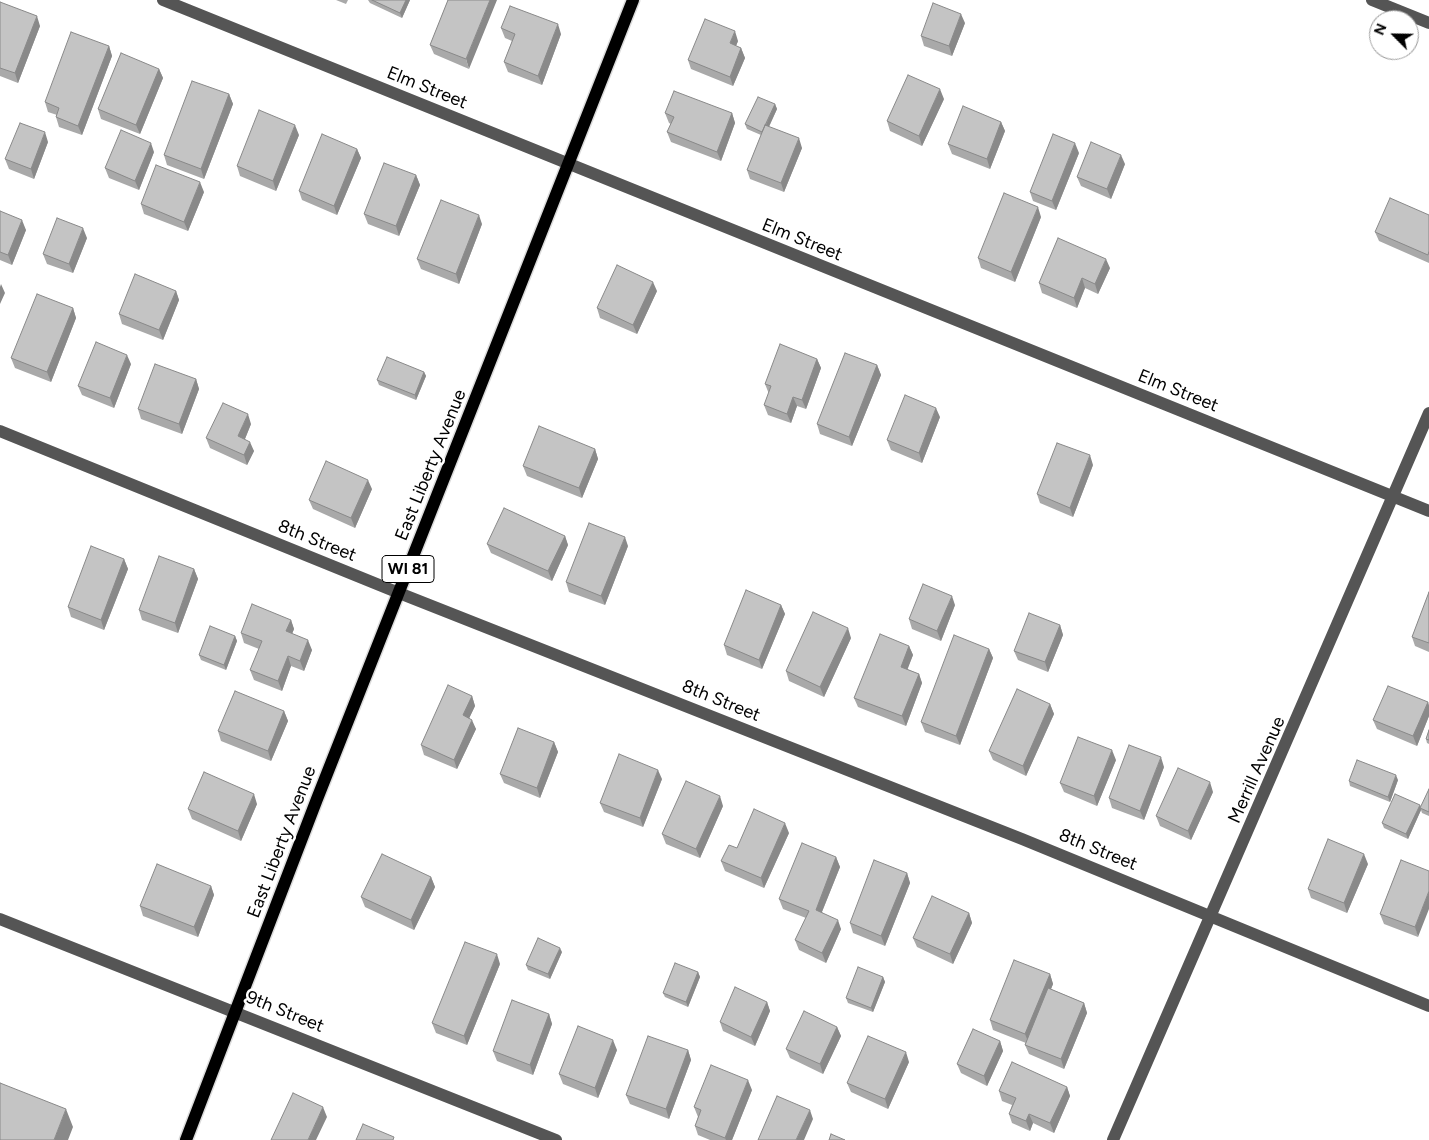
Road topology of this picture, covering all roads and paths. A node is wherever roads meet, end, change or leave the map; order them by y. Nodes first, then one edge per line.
1 (163, 0) edge
2 (633, 0) edge
3 (1372, 0) edge
4 (1429, 23) edge
5 (566, 164) junction
6 (1429, 413) edge
7 (0, 431) edge
8 (1394, 496) junction
9 (1429, 511) edge
10 (399, 593) junction
11 (1212, 915) junction
12 (0, 919) edge
13 (1429, 1006) edge
14 (235, 1011) junction
15 (186, 1140) edge
16 (556, 1140) edge
17 (1113, 1140) edge

1 - 5 street, Elm Street
2 - 5 main road, East Liberty Avenue / WI 81
3 - 4 street
5 - 8 street, Elm Street
5 - 10 main road, East Liberty Avenue / WI 81
6 - 8 street, Merrill Avenue
7 - 10 street, 8th Street
8 - 9 street, Elm Street
8 - 11 street, Merrill Avenue
10 - 11 street, 8th Street
10 - 14 main road, East Liberty Avenue / WI 81
11 - 13 street, 8th Street
11 - 17 street, Merrill Avenue
12 - 14 street, 9th Street
14 - 15 main road, East Liberty Avenue / WI 81
14 - 16 street, 9th Street

